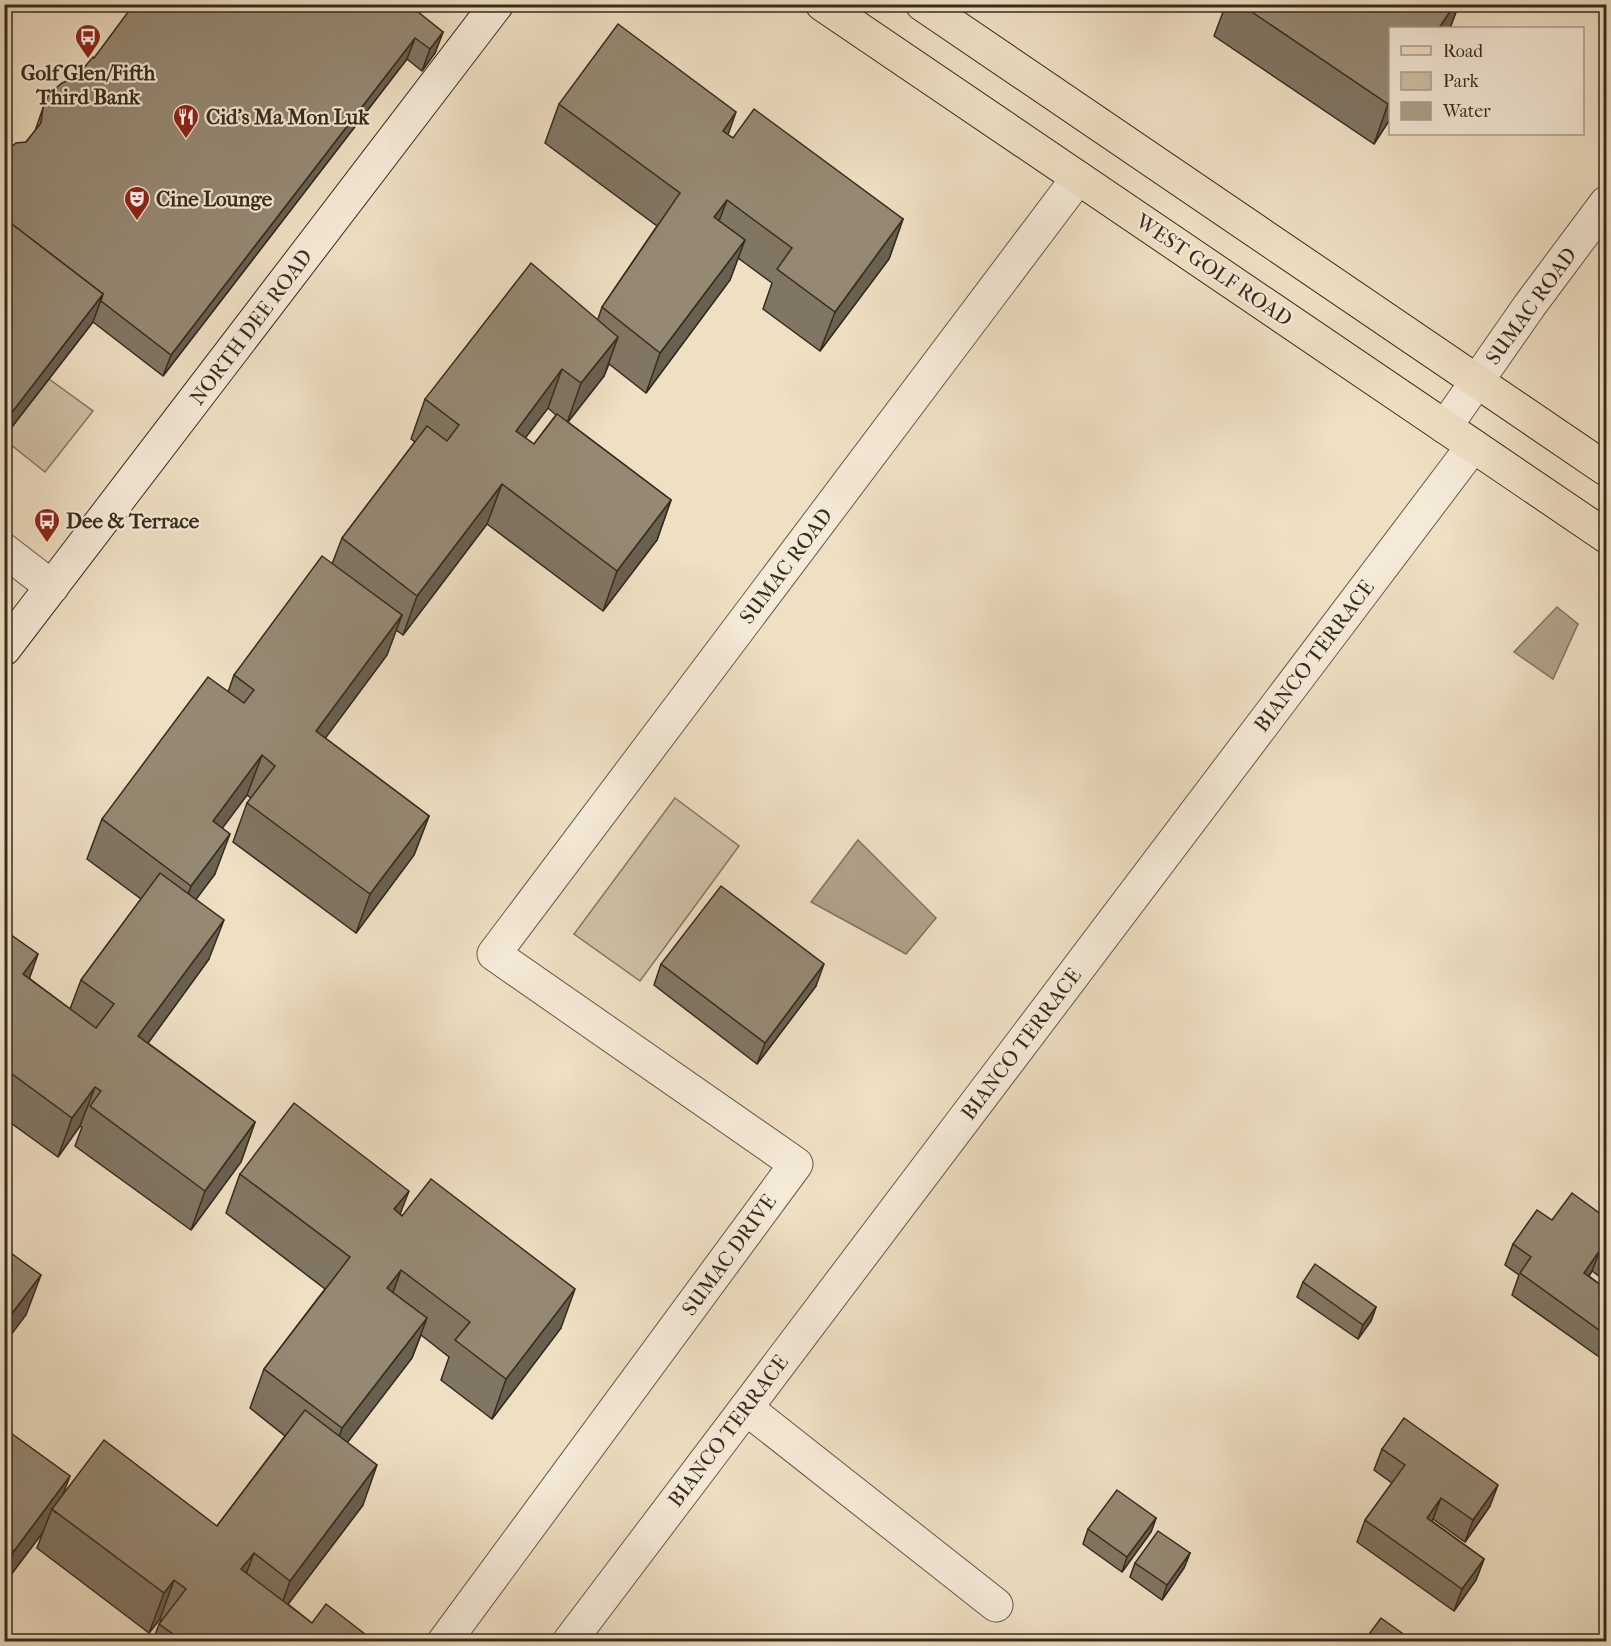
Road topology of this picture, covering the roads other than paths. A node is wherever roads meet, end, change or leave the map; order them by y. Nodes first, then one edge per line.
1 (497, 4) edge
2 (822, 4) edge
3 (922, 4) edge
4 (1078, 178) junction
5 (1606, 203) edge
6 (1478, 380) junction
7 (1445, 427) junction
8 (1473, 446) junction
9 (1606, 469) edge
10 (1606, 536) edge
11 (4, 550) edge
12 (52, 587) junction
13 (4, 649) edge
14 (494, 954) joint
15 (746, 1408) junction
16 (996, 1605) dead end
17 (444, 1641) edge
18 (569, 1641) edge

1 - 12 street, NORTH DEE ROAD
2 - 4 main road, WEST GOLF ROAD
3 - 6 main road
4 - 7 main road, WEST GOLF ROAD
4 - 14 street, SUMAC ROAD
5 - 6 street, SUMAC ROAD
6 - 7 street, SUMAC ROAD
6 - 9 main road
7 - 8 main road, WEST GOLF ROAD
8 - 10 main road, WEST GOLF ROAD
8 - 15 street, BIANCO TERRACE
11 - 12 street
12 - 13 street, NORTH DEE ROAD
14 - 17 street, SUMAC DRIVE
15 - 16 street
15 - 18 street, BIANCO TERRACE

